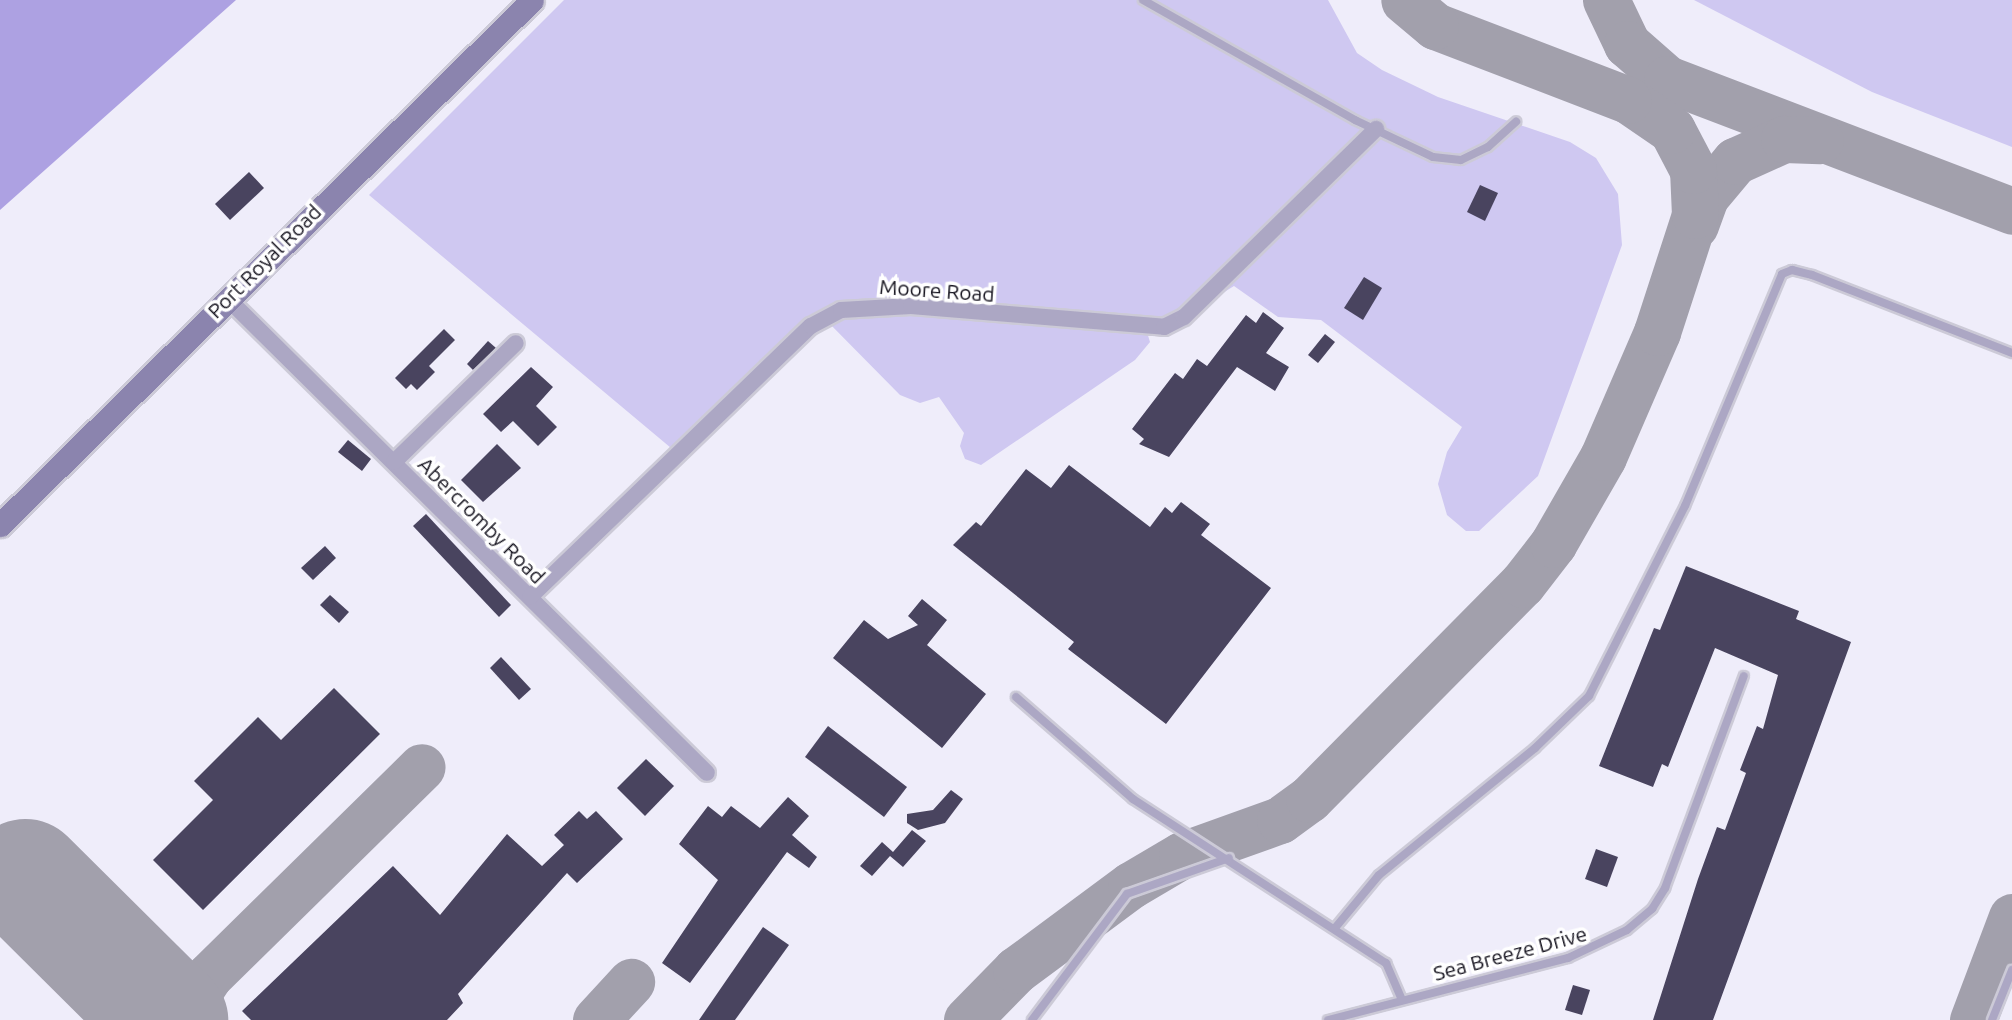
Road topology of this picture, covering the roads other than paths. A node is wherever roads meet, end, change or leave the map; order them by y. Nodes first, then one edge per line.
1 (532, 0) edge
2 (1143, 0) edge
3 (1516, 122) dead end
4 (1376, 129) junction
5 (228, 298) junction
6 (516, 342) dead end
7 (2012, 353) edge
8 (394, 463) junction
9 (0, 525) edge
10 (530, 597) junction
11 (1744, 676) dead end
12 (1016, 697) dead end
13 (708, 773) dead end
14 (1229, 858) junction
15 (1335, 928) junction
16 (2012, 970) edge
17 (1402, 1000) junction
18 (1032, 1020) edge
19 (1328, 1020) edge
20 (1992, 1020) edge

1 - 5 main road, Port Royal Road
2 - 4 lane
3 - 4 lane
4 - 10 street, Moore Road
5 - 8 street, Abercromby Road
5 - 9 main road, Port Royal Road
6 - 8 street
7 - 15 lane
8 - 10 street, Abercromby Road
10 - 13 street, Abercromby Road
11 - 17 lane, Sea Breeze Drive
12 - 14 lane
14 - 15 lane
14 - 18 lane
15 - 17 lane
16 - 20 lane
17 - 19 lane, Sea Breeze Drive

